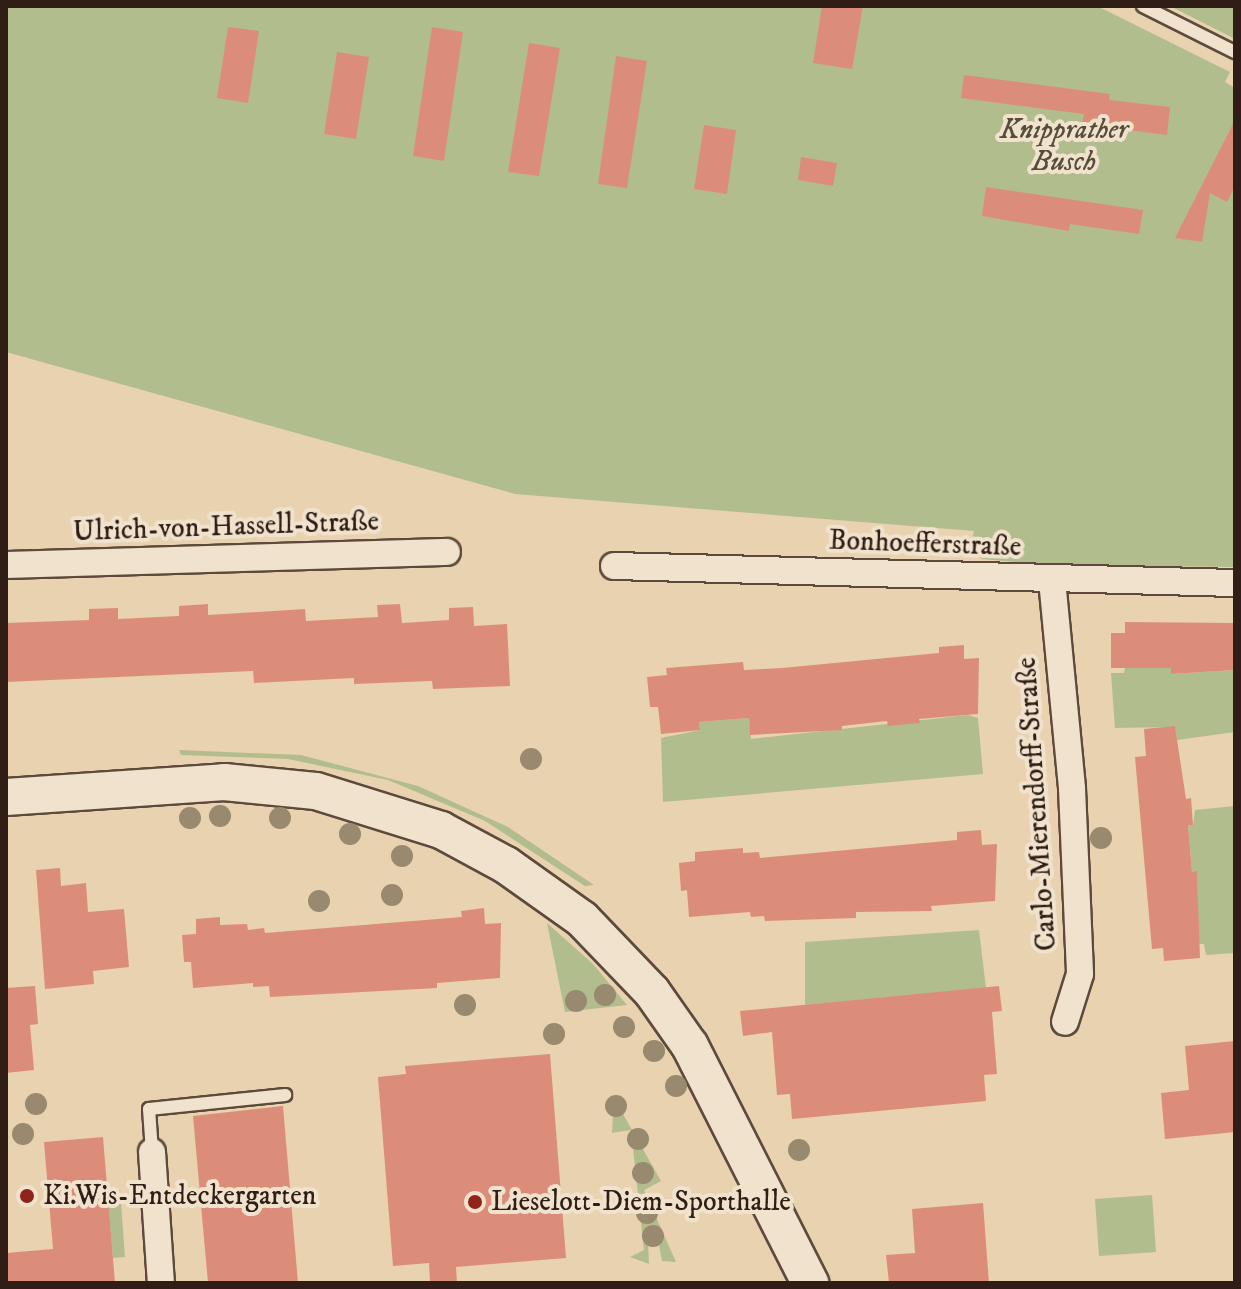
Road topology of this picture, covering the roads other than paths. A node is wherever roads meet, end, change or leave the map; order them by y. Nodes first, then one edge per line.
1 (1143, 6) edge
2 (1235, 52) edge
3 (447, 552) dead end
4 (6, 565) edge
5 (614, 566) dead end
6 (1052, 580) junction
7 (1235, 583) edge
8 (6, 797) edge
9 (1065, 1022) dead end
10 (285, 1095) dead end
11 (152, 1152) joint
12 (161, 1283) edge
13 (810, 1283) edge

1 - 2 lane
3 - 4 street, Ulrich-von-Hassell-Straße
5 - 6 street, Bonhoefferstraße
6 - 7 street, Bonhoefferstraße
6 - 9 street, Carlo-Mierendorff-Straße
8 - 13 street
10 - 11 lane
11 - 12 street

